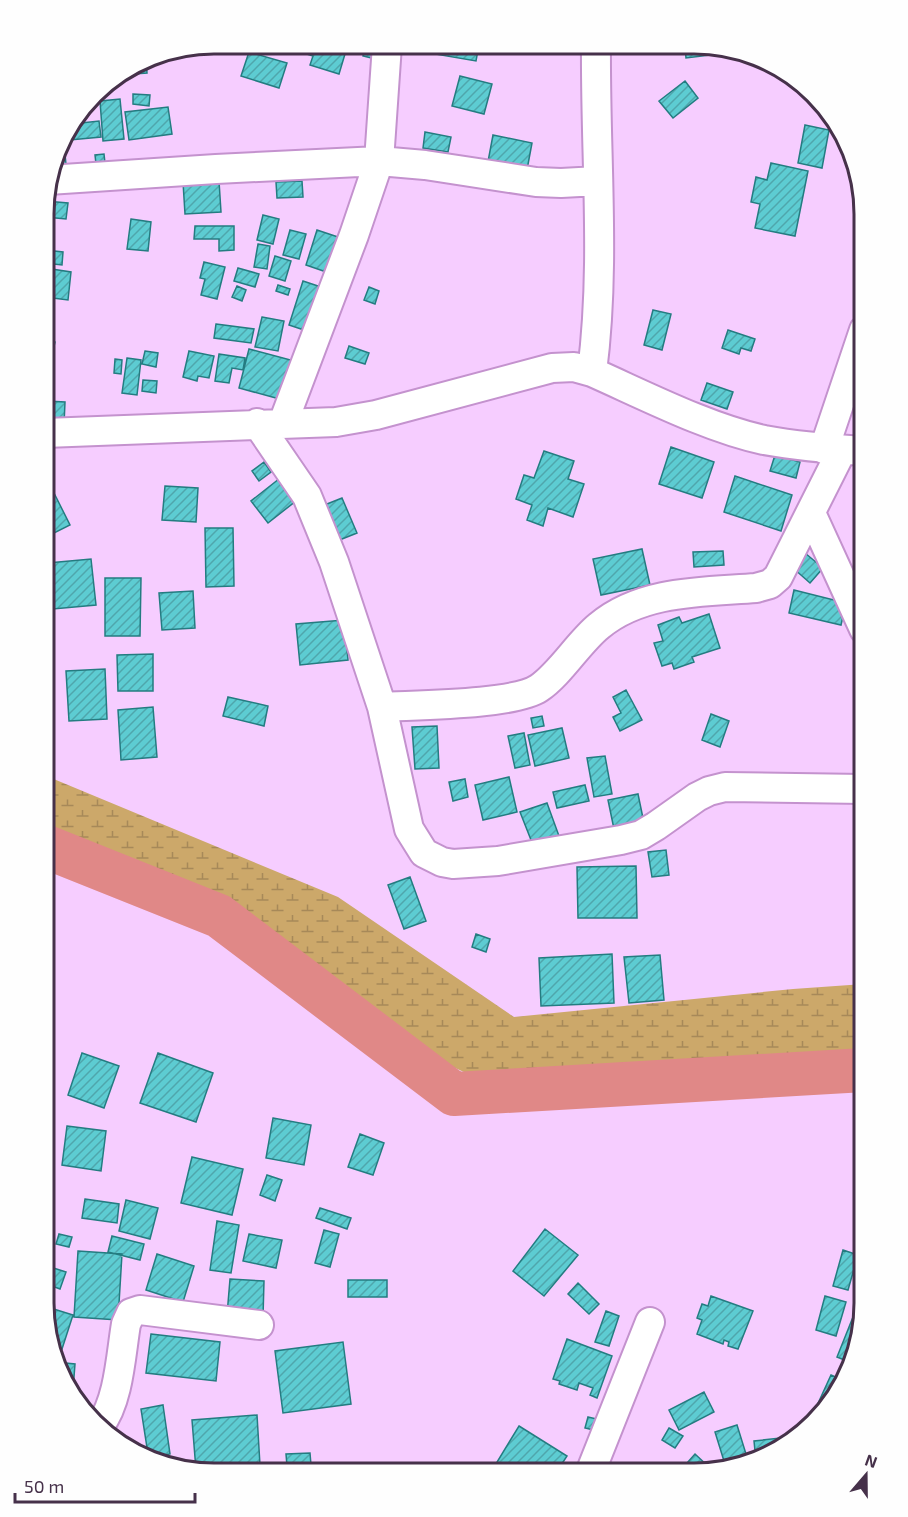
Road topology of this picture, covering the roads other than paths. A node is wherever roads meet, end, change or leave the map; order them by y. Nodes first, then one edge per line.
1 (386, 54) edge
2 (597, 54) edge
3 (378, 161) junction
4 (58, 179) edge
5 (598, 181) junction
6 (592, 372) junction
7 (854, 390) edge
8 (270, 423) junction
9 (54, 433) edge
10 (844, 450) edge
11 (811, 513) junction
12 (854, 607) edge
13 (382, 707) junction
14 (854, 789) edge
15 (650, 1322) dead end
16 (259, 1325) dead end
17 (103, 1418) edge
18 (594, 1463) edge

1 - 3 street
2 - 5 street
3 - 4 street
3 - 5 street
3 - 8 street
5 - 6 street
6 - 8 street
6 - 10 street
7 - 10 street
8 - 9 street
8 - 13 street
10 - 11 street
11 - 12 street
11 - 13 street
13 - 14 street
15 - 18 street
16 - 17 street

